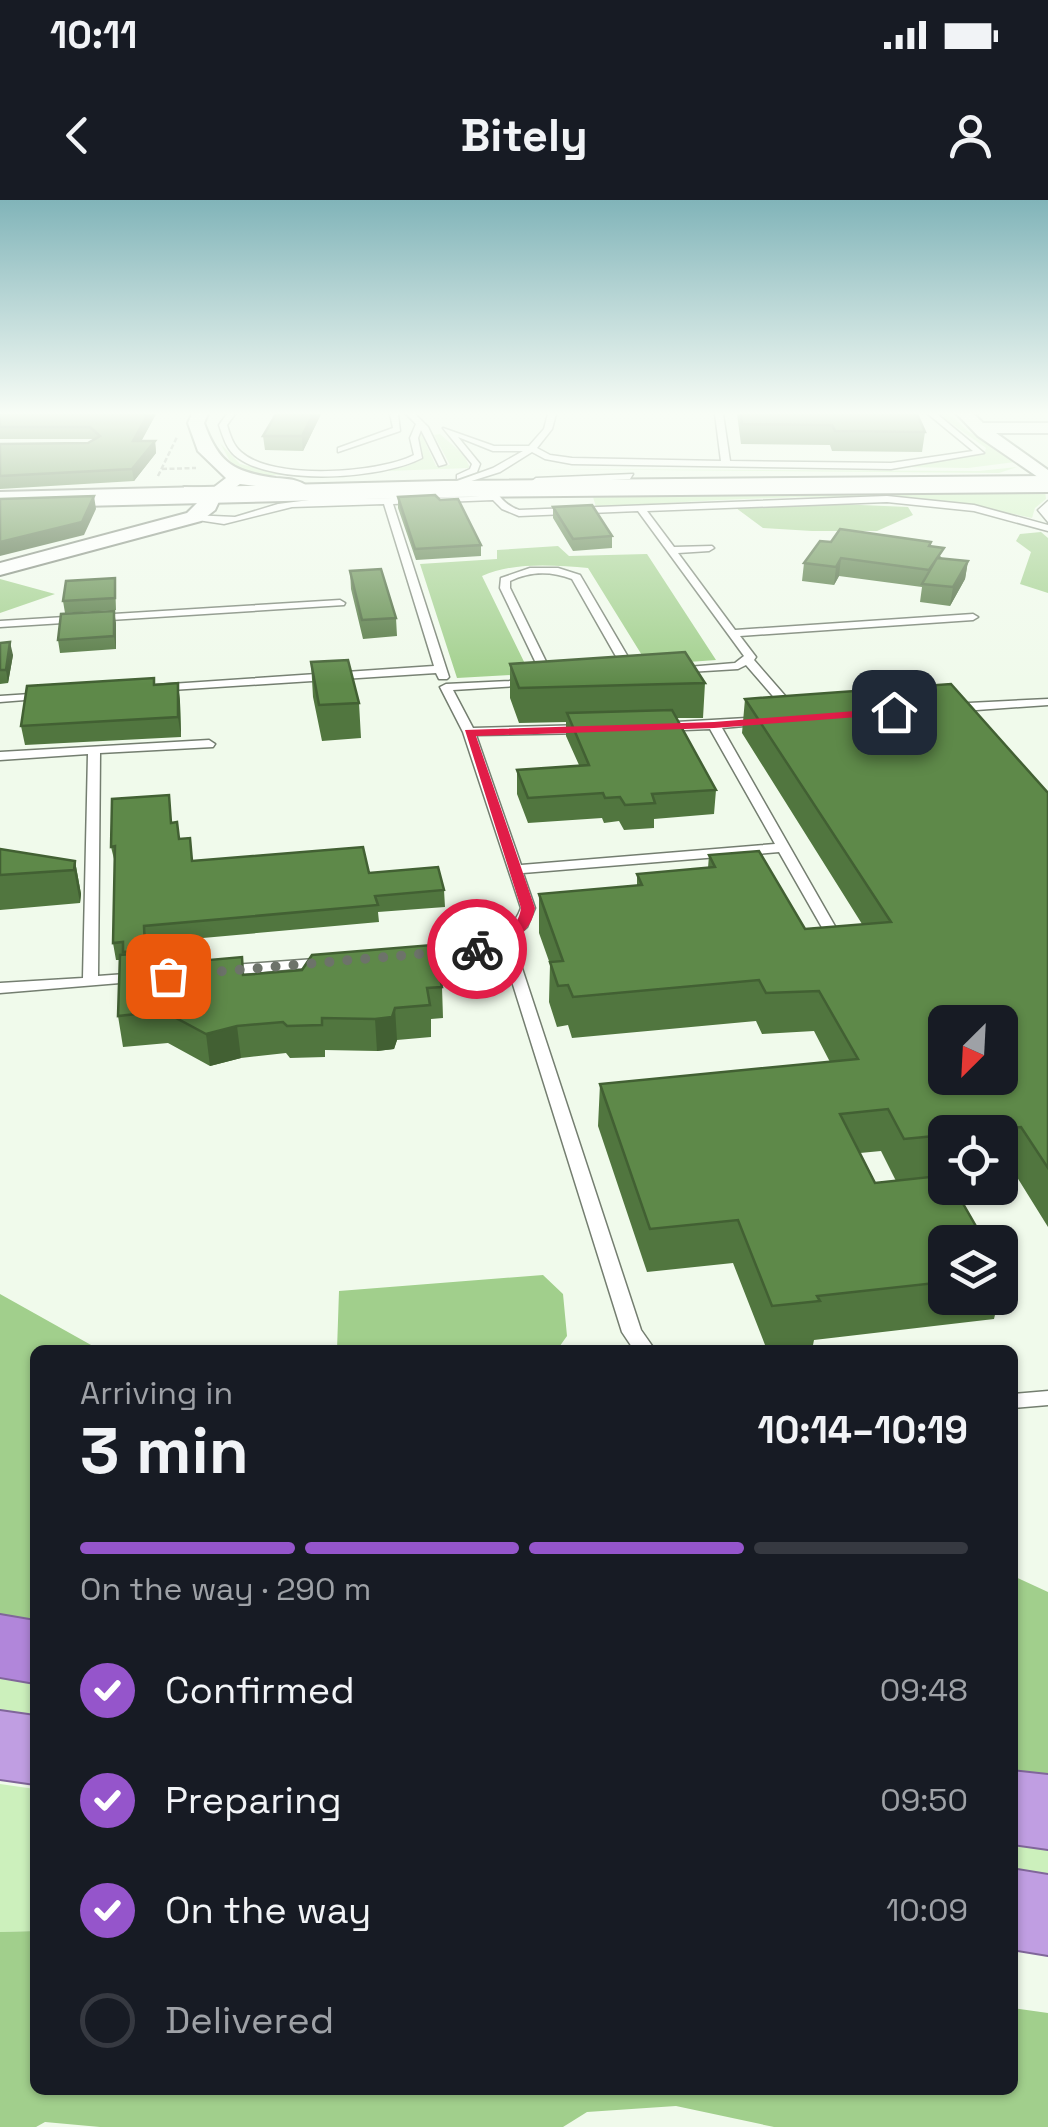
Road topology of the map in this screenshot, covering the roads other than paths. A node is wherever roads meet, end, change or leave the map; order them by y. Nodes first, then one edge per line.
1 (388, 503) edge
2 (210, 504) edge
3 (296, 504) edge
4 (496, 504) edge
5 (772, 504) edge
6 (936, 504) edge
7 (1048, 504) edge
8 (640, 508) junction
9 (194, 518) junction
10 (1048, 518) edge
11 (1048, 528) edge
12 (709, 548) dead end
13 (674, 550) junction
14 (0, 569) edge
15 (340, 604) dead end
16 (973, 616) dead end
17 (0, 624) edge
18 (734, 633) junction
19 (749, 661) junction
20 (440, 669) junction
21 (665, 672) edge
22 (648, 673) edge
23 (632, 675) junction
24 (616, 676) edge
25 (566, 680) edge
26 (550, 682) junction
27 (446, 687) junction
28 (134, 690) edge
29 (58, 695) edge
30 (0, 699) edge
31 (1048, 702) edge
32 (943, 709) edge
33 (714, 725) junction
34 (639, 727) edge
35 (601, 728) edge
36 (469, 732) junction
37 (208, 744) dead end
38 (94, 750) junction
39 (0, 756) edge
40 (782, 848) junction
41 (515, 870) junction
42 (502, 942) junction
43 (837, 942) edge
44 (399, 956) edge
45 (341, 960) edge
46 (206, 972) edge
47 (148, 977) edge
48 (90, 982) junction
49 (0, 988) edge
50 (641, 1345) edge
51 (1048, 1398) edge
52 (1018, 1401) edge
53 (0, 1646) edge
54 (30, 1651) edge
55 (0, 1744) edge
56 (30, 1749) edge
57 (1018, 1808) edge
58 (1048, 1812) edge
59 (1018, 1910) edge
60 (1048, 1915) edge

1 - 20 lane
2 - 9 street
3 - 9 lane
4 - 8 lane
5 - 8 lane
6 - 11 lane
7 - 10 lane
8 - 13 lane
9 - 14 street
12 - 13 lane
13 - 18 lane
15 - 17 lane
16 - 18 lane
18 - 19 lane
19 - 21 lane
19 - 33 lane
20 - 27 lane
20 - 28 lane
22 - 23 lane
23 - 24 lane
23 - 26 lane
25 - 26 lane
26 - 27 lane
27 - 36 lane
29 - 30 lane
31 - 32 lane
33 - 34 lane
33 - 40 lane
35 - 36 lane
36 - 41 lane
37 - 38 lane
38 - 39 lane
38 - 48 lane
40 - 41 lane
40 - 43 lane
41 - 42 lane
42 - 44 lane
42 - 50 lane
45 - 46 lane
47 - 48 lane
48 - 49 lane
51 - 52 lane
53 - 54 highway
55 - 56 highway
57 - 58 highway
59 - 60 highway

